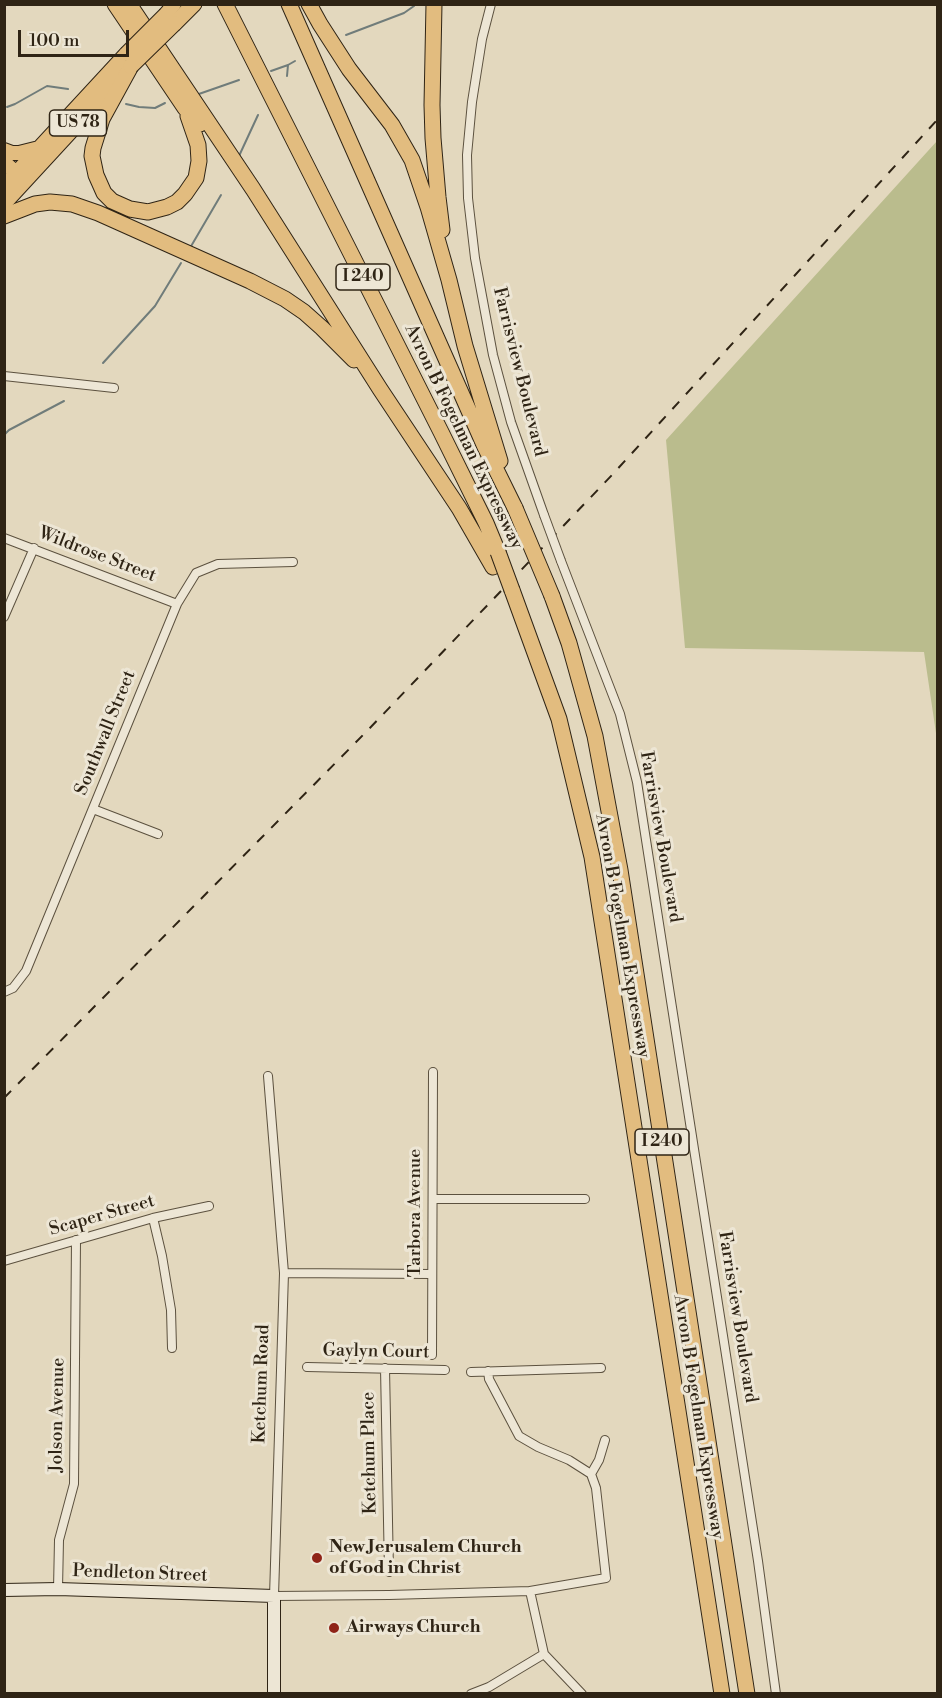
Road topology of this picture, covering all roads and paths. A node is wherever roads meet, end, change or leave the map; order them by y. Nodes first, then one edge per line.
1 (115, 4) edge
2 (129, 4) edge
3 (194, 4) edge
4 (225, 4) edge
5 (289, 4) edge
6 (309, 4) edge
7 (434, 4) edge
8 (491, 4) edge
9 (171, 14) edge
10 (129, 60) junction
11 (185, 108) junction
12 (41, 148) junction
13 (4, 150) edge
14 (4, 162) edge
15 (21, 178) junction
16 (4, 186) edge
17 (4, 204) edge
18 (4, 216) edge
19 (449, 280) junction
20 (337, 321) junction
21 (4, 376) edge
22 (114, 388) dead end
23 (380, 389) junction
24 (513, 502) junction
25 (4, 538) edge
26 (34, 548) junction
27 (496, 559) junction
28 (293, 562) dead end
29 (177, 604) junction
30 (4, 617) edge
31 (93, 809) junction
32 (158, 834) dead end
33 (4, 992) edge
34 (433, 1072) dead end
35 (268, 1076) dead end
36 (433, 1199) junction
37 (585, 1199) dead end
38 (209, 1206) dead end
39 (153, 1218) junction
40 (76, 1240) junction
41 (4, 1261) edge
42 (284, 1273) junction
43 (432, 1274) junction
44 (172, 1348) dead end
45 (432, 1355) dead end
46 (307, 1367) dead end
47 (385, 1368) junction
48 (601, 1368) dead end
49 (445, 1370) dead end
50 (488, 1371) junction
51 (471, 1372) dead end
52 (605, 1440) dead end
53 (591, 1474) junction
54 (389, 1572) dead end
55 (58, 1589) junction
56 (4, 1590) edge
57 (530, 1591) junction
58 (274, 1596) junction
59 (544, 1654) junction
60 (274, 1694) edge
61 (471, 1694) edge
62 (582, 1694) edge
63 (722, 1694) edge
64 (747, 1694) edge
65 (776, 1694) edge

1 - 11 highway
2 - 20 highway
3 - 9 highway, US 78
4 - 27 highway, Avron B Fogelman Expressway / I 240
5 - 24 highway, Avron B Fogelman Expressway / I 240
6 - 19 highway
7 - 19 highway
8 - 65 street, Farrisview Boulevard, bridge
9 - 10 highway, US 78, bridge
10 - 11 highway
10 - 12 main road, US 78
10 - 15 main road, US 78
11 - 20 highway
12 - 13 main road
12 - 15 main road, US 78
14 - 15 main road
15 - 16 main road, US 78
15 - 17 main road, US 78
18 - 23 highway
19 - 24 highway
20 - 23 highway
21 - 22 street
23 - 27 highway
24 - 64 highway, Avron B Fogelman Expressway / I 240, bridge
25 - 26 street, Wildrose Street
26 - 29 street, Wildrose Street
26 - 30 street
27 - 63 highway, Avron B Fogelman Expressway / I 240, bridge
28 - 29 street, Southwall Street
29 - 31 street, Southwall Street
31 - 32 street
31 - 33 street, Southwall Street
34 - 36 street, Tarbora Avenue
35 - 42 street, Ketchum Road
36 - 37 street
36 - 43 street, Tarbora Avenue
38 - 39 street, Scaper Street
39 - 40 street, Scaper Street
39 - 44 street
40 - 41 street, Scaper Street
40 - 55 street, Jolson Avenue
42 - 43 street
42 - 58 street, Ketchum Road
43 - 45 street, Tarbora Avenue
46 - 47 street, Gaylyn Court
47 - 49 street, Gaylyn Court
47 - 54 street, Ketchum Place
48 - 50 street
50 - 51 street
50 - 53 street
52 - 53 street
53 - 57 street
55 - 56 main road, Pendleton Street
55 - 58 main road, Pendleton Street
57 - 58 street
57 - 59 street
58 - 60 main road, Ketchum Road
59 - 61 street
59 - 62 street

